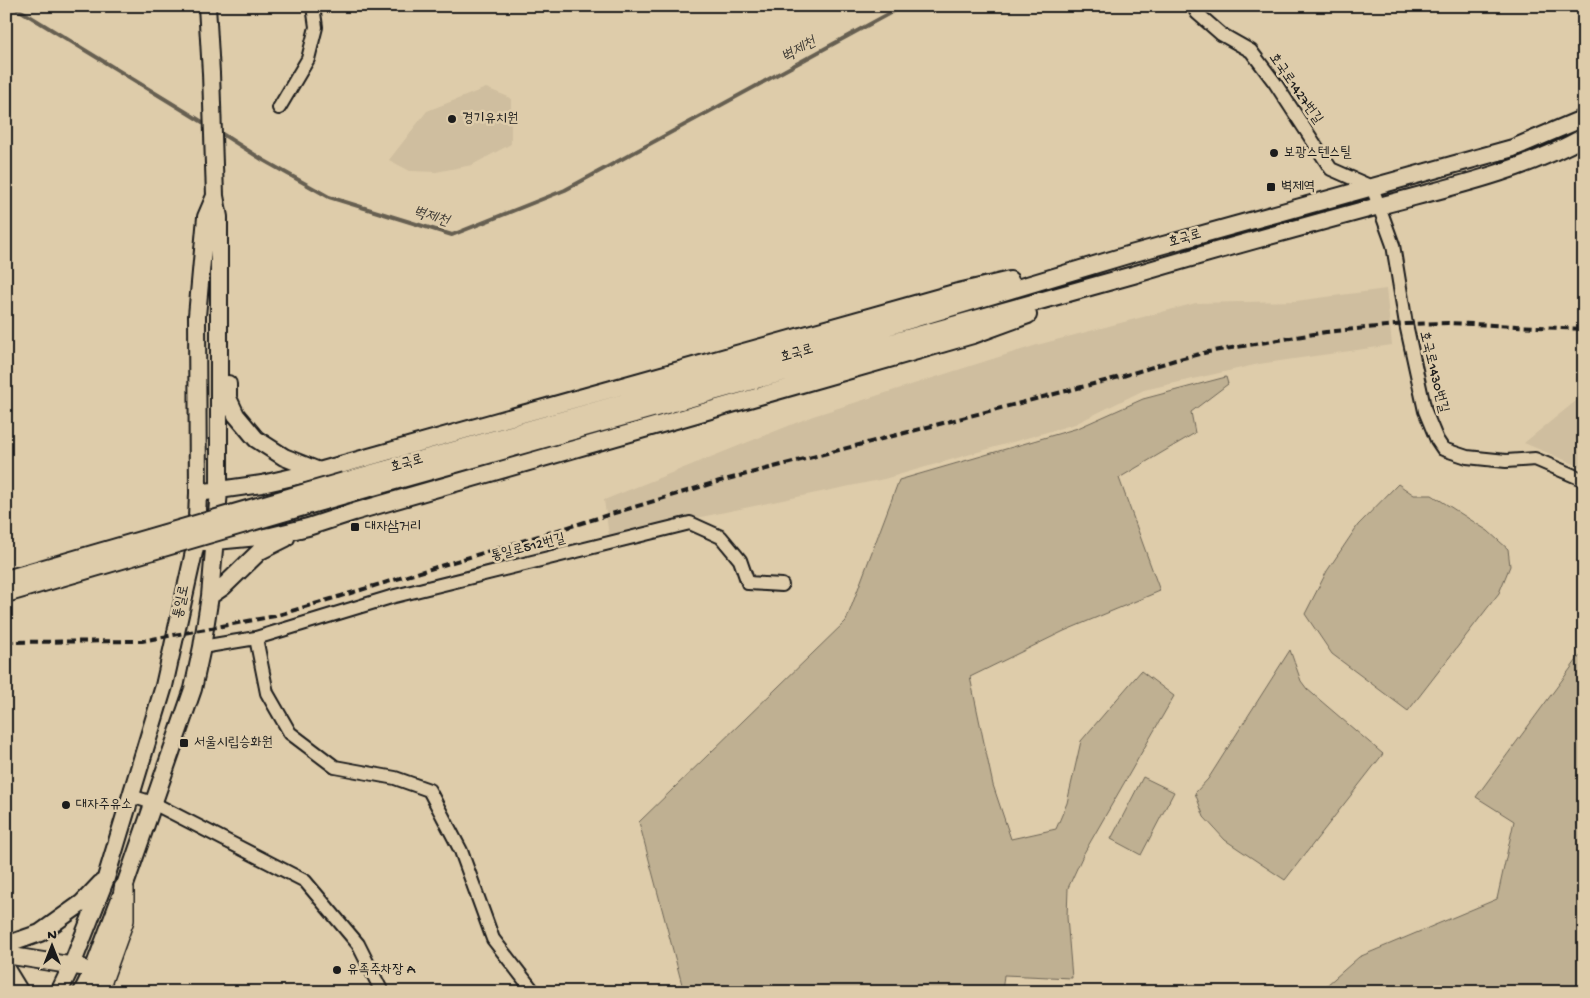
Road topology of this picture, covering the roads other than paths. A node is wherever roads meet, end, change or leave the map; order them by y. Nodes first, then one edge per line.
1 (207, 6) edge
2 (313, 6) edge
3 (1193, 6) edge
4 (279, 108) dead end
5 (1584, 118) edge
6 (1584, 137) edge
7 (1372, 187) junction
8 (215, 196) junction
9 (1380, 206) junction
10 (1131, 254) junction
11 (1133, 275) junction
12 (219, 292) junction
13 (319, 471) junction
14 (1584, 480) edge
15 (346, 488) junction
16 (219, 491) junction
17 (198, 493) junction
18 (308, 527) junction
19 (215, 542) junction
20 (196, 543) junction
21 (6, 579) edge
22 (782, 584) dead end
23 (6, 594) edge
24 (210, 596) junction
25 (256, 638) junction
26 (202, 647) junction
27 (131, 796) junction
28 (153, 803) junction
29 (106, 878) junction
30 (124, 888) junction
31 (6, 946) edge
32 (6, 955) edge
33 (72, 965) junction
34 (6, 969) edge
35 (93, 970) junction
36 (20, 992) edge
37 (59, 992) edge
38 (82, 992) edge
39 (98, 992) edge
40 (382, 992) edge
41 (534, 992) edge

1 - 8 main road, 통일로
2 - 4 street
3 - 7 street, 호국로1427번길
5 - 7 main road, 호국로
6 - 9 main road, 호국로
7 - 9 street, 호국로1430번길
7 - 10 main road, 호국로
8 - 12 main road, 통일로
8 - 17 main road, 통일로
9 - 11 main road, 호국로
9 - 14 street, 호국로1430번길
10 - 13 main road
10 - 15 main road, 호국로
11 - 15 main road, 호국로
11 - 18 main road
12 - 13 main road
12 - 16 main road, 통일로
13 - 16 main road
13 - 18 main road
15 - 21 main road, 호국로, bridge
15 - 23 main road, 호국로, bridge
16 - 17 main road
16 - 19 main road, 통일로
17 - 20 main road, 통일로
18 - 19 main road
18 - 24 main road
19 - 20 main road
19 - 24 main road, 통일로
20 - 27 main road, 통일로
22 - 25 street, 통일로512번길
24 - 26 main road, 통일로
25 - 26 street, 통일로512번길
25 - 41 street
26 - 28 main road, 통일로
27 - 28 street
27 - 29 main road, 통일로
28 - 30 main road, 통일로
28 - 40 street
29 - 31 main road
29 - 33 main road, 통일로
30 - 35 main road, 통일로
30 - 39 highway
32 - 33 main road
33 - 35 main road
33 - 37 main road, 통일로
34 - 36 main road
35 - 38 main road, 통일로

